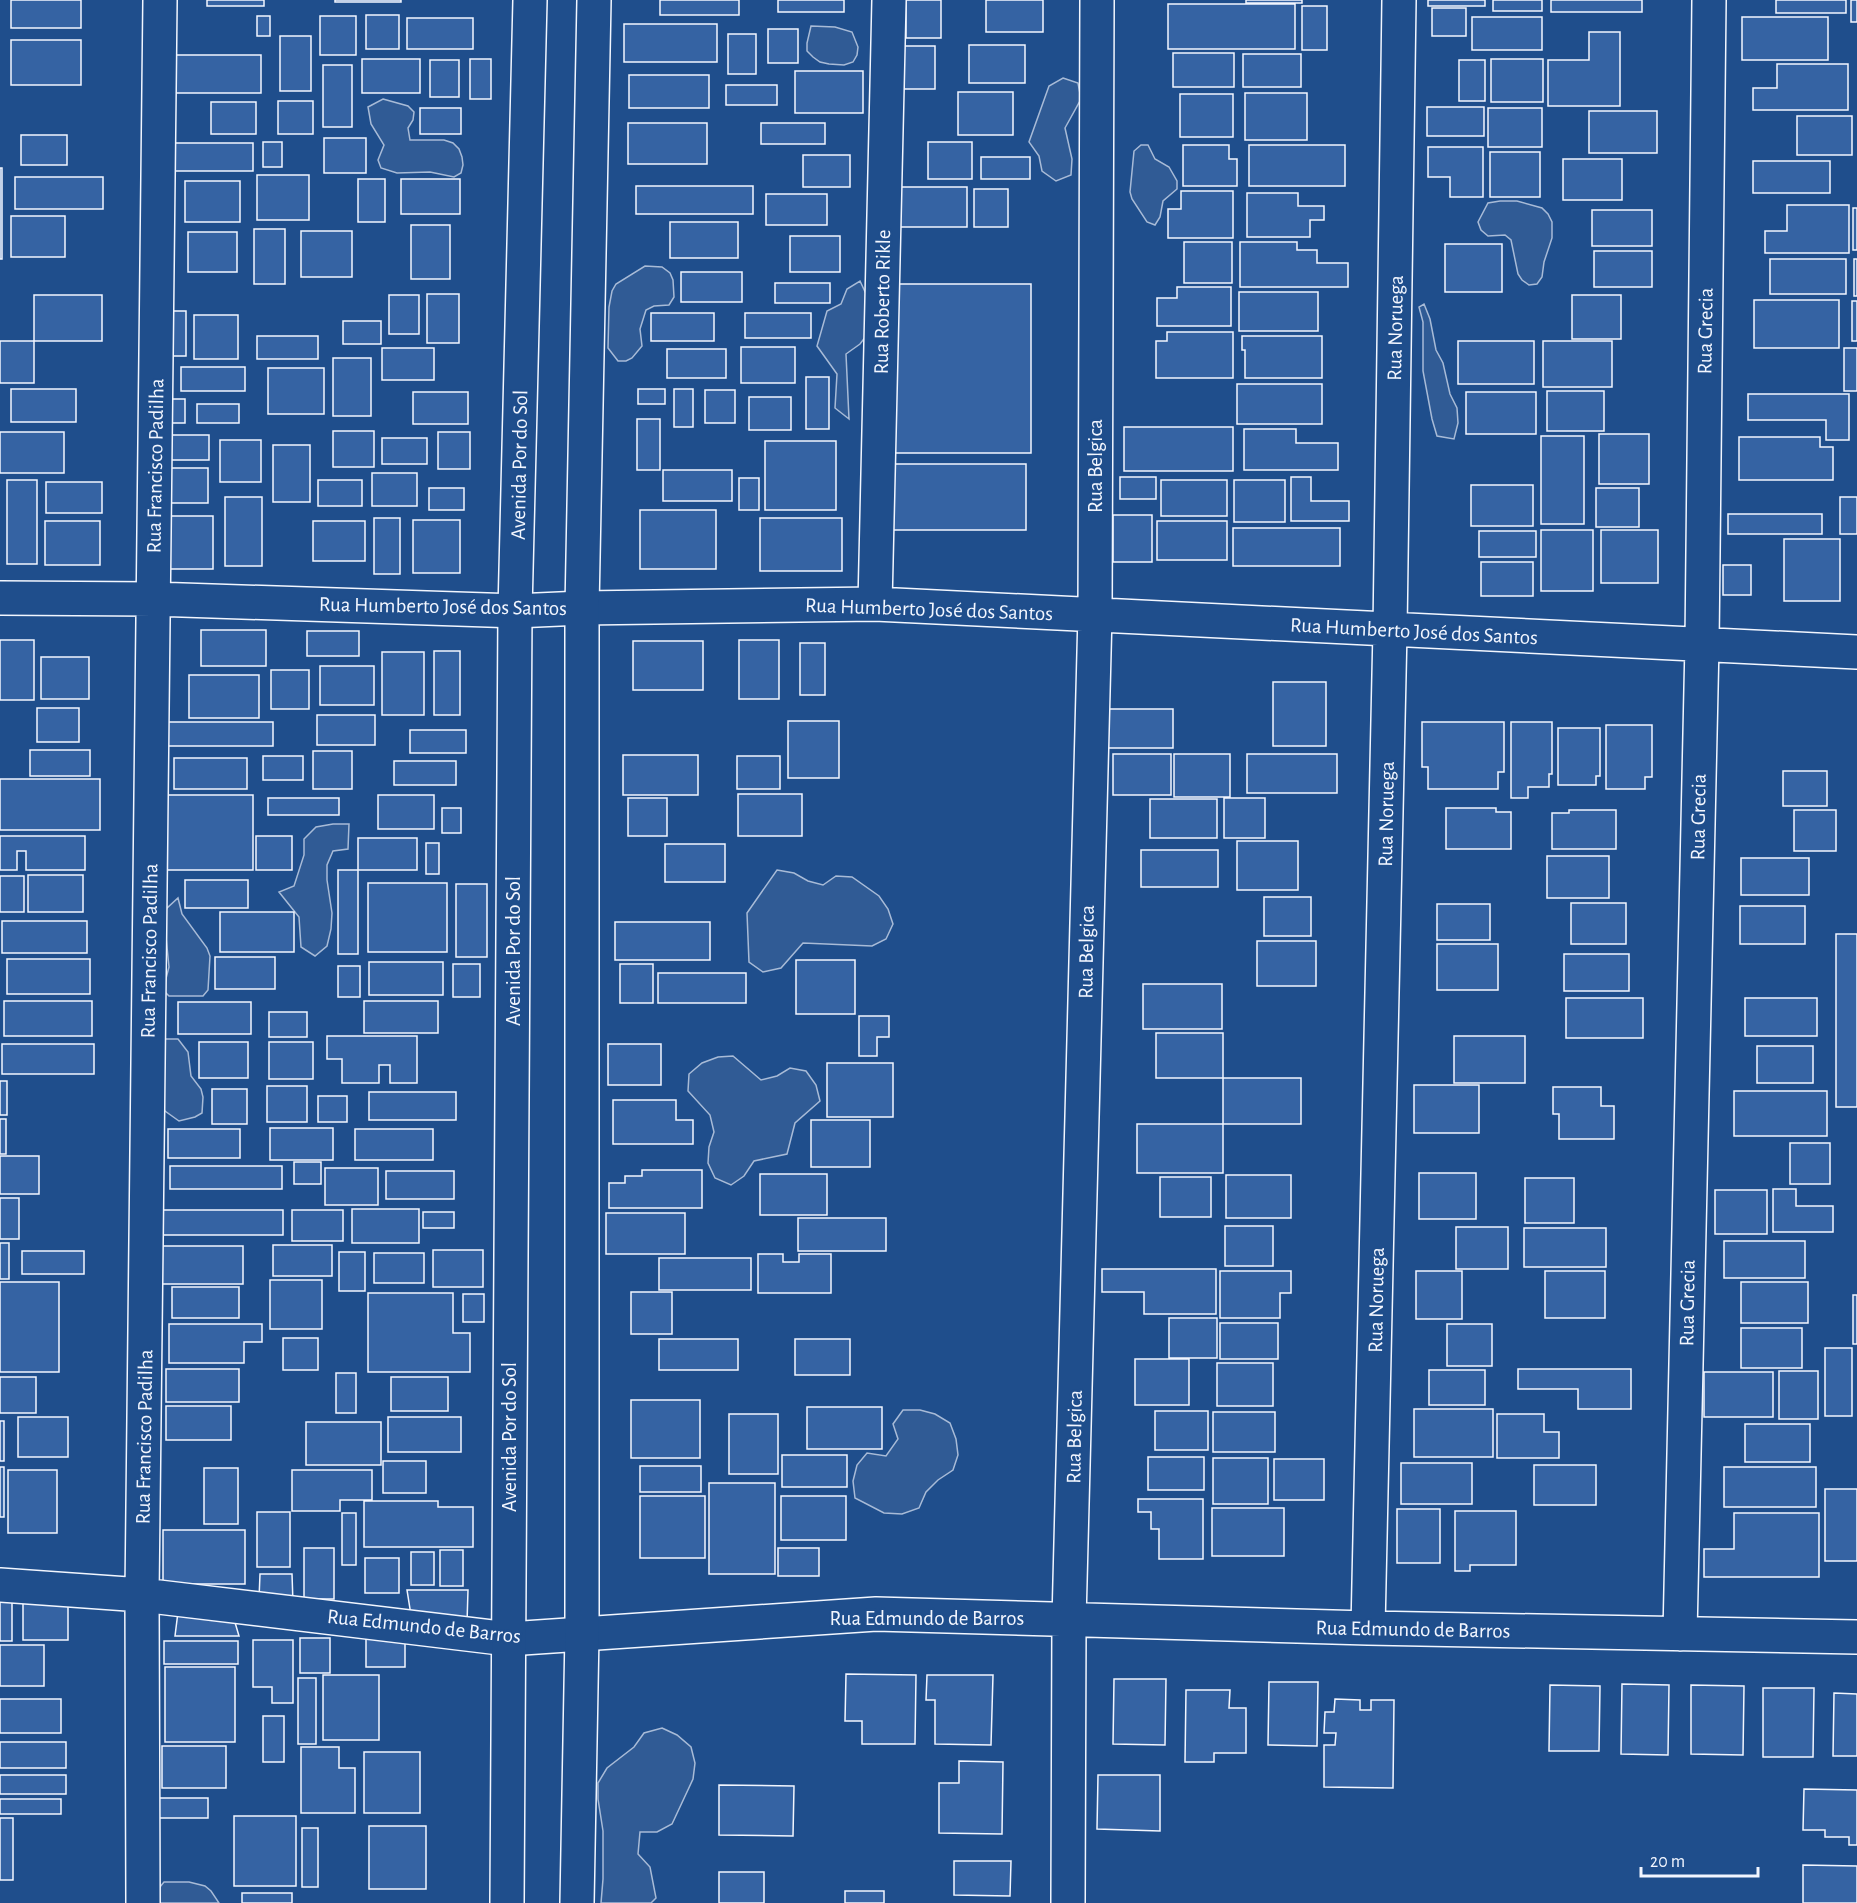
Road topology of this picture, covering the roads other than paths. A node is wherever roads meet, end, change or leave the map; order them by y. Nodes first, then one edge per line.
1 (160, 0) edge
2 (530, 0) edge
3 (594, 0) edge
4 (889, 0) edge
5 (1097, 0) edge
6 (1399, 0) edge
7 (1709, 0) edge
8 (0, 598) edge
9 (153, 599) junction
10 (874, 604) junction
11 (582, 608) junction
12 (515, 611) junction
13 (1095, 614) junction
14 (1390, 630) junction
15 (1702, 644) junction
16 (1857, 652) edge
17 (0, 1585) edge
18 (142, 1595) junction
19 (1069, 1620) junction
20 (1368, 1628) junction
21 (582, 1633) junction
22 (1680, 1634) junction
23 (1857, 1637) edge
24 (507, 1639) junction
25 (143, 1903) edge
26 (507, 1903) edge
27 (578, 1903) edge
28 (1068, 1903) edge

1 - 9 street, Rua Francisco Padilha
2 - 12 street, Avenida Por do Sol
3 - 11 street
4 - 10 street, Rua Roberto Rikle
5 - 13 street, Rua Belgica
6 - 14 street, Rua Noruega
7 - 15 street, Rua Grecia
8 - 9 street, Rua Humberto José dos Santos
9 - 12 street, Rua Humberto José dos Santos
9 - 18 street, Rua Francisco Padilha
10 - 11 street, Rua Humberto José dos Santos
10 - 13 street, Rua Humberto José dos Santos
11 - 12 street, Rua Humberto José dos Santos
11 - 21 street
12 - 24 street, Avenida Por do Sol
13 - 14 street, Rua Humberto José dos Santos
13 - 19 street, Rua Belgica
14 - 15 street, Rua Humberto José dos Santos
14 - 20 street, Rua Noruega
15 - 16 street, Rua Humberto José dos Santos
15 - 22 street, Rua Grecia
17 - 18 street, Rua Edmundo de Barros
18 - 24 street, Rua Edmundo de Barros
18 - 25 street, Rua Francisco Padilha
19 - 20 street, Rua Edmundo de Barros
19 - 21 street, Rua Edmundo de Barros
19 - 28 street, Rua Belgica
20 - 22 street, Rua Edmundo de Barros
21 - 24 street, Rua Edmundo de Barros
21 - 27 street
22 - 23 street, Rua Edmundo de Barros
24 - 26 street, Avenida Por do Sol

